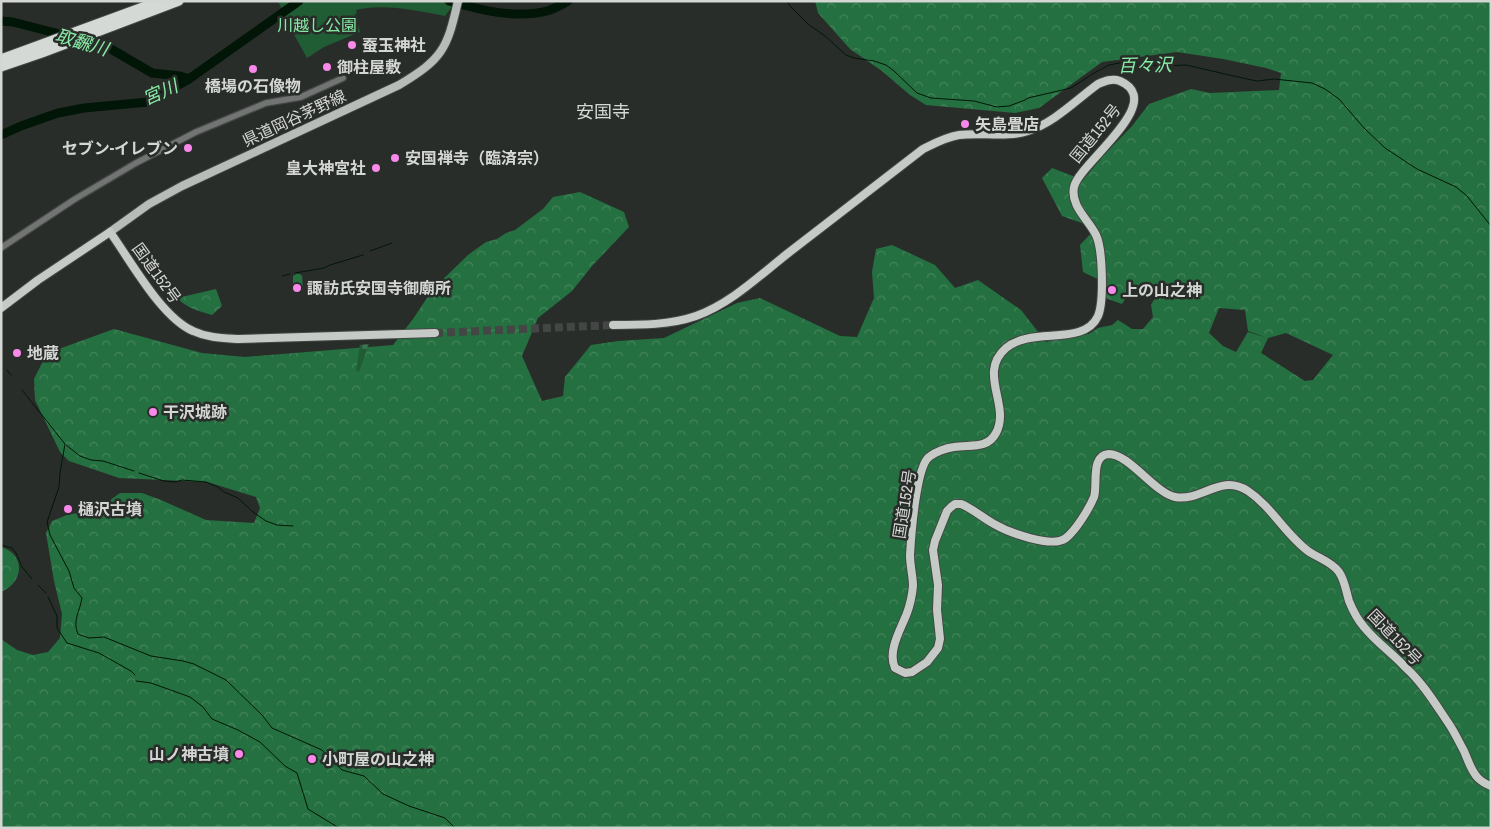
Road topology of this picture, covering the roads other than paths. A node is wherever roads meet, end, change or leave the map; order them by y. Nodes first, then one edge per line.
1 (159, 1) edge
2 (179, 1) edge
3 (458, 1) edge
4 (143, 12) junction
5 (8, 60) edge
6 (1, 67) edge
7 (343, 78) dead end
8 (110, 232) junction
9 (1, 248) edge
10 (1, 308) edge
11 (613, 326) tunnel mouth
12 (435, 333) tunnel mouth
13 (1491, 786) edge

1 - 4 highway
2 - 4 highway
3 - 8 main road, 県道岡谷茅野線
4 - 5 highway
5 - 6 highway
7 - 9 street
8 - 10 highway
8 - 12 highway, 国道152号
11 - 13 highway, 国道152号

